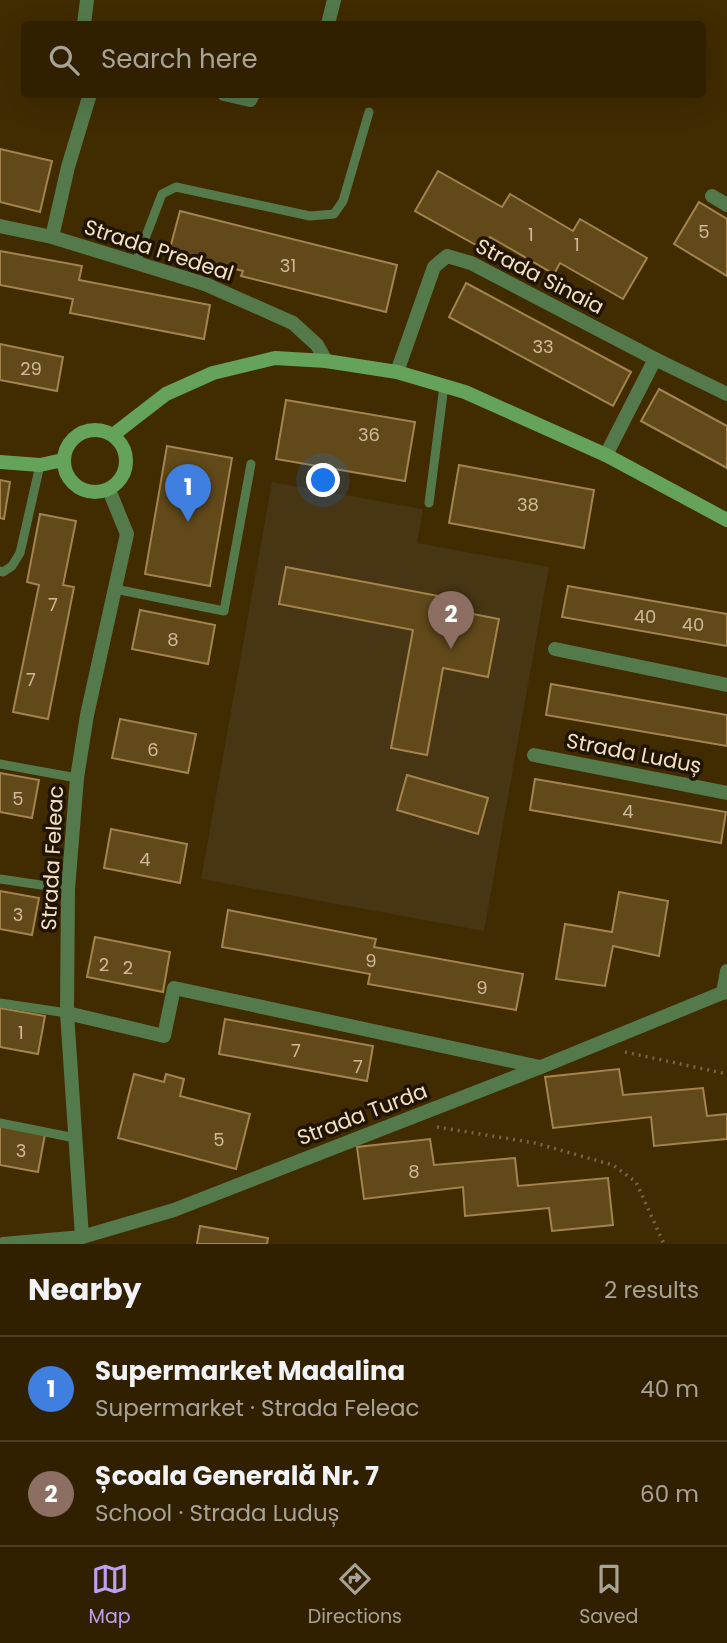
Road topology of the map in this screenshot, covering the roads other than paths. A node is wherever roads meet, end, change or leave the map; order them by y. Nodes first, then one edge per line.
1 (87, 0) edge
2 (334, 0) edge
3 (84, 21) edge
4 (329, 21) edge
5 (89, 98) edge
6 (369, 112) dead end
7 (712, 196) dead end
8 (727, 205) edge
9 (0, 226) edge
10 (52, 237) junction
11 (136, 262) junction
12 (655, 359) junction
13 (326, 360) junction
14 (397, 372) junction
15 (444, 386) junction
16 (727, 394) edge
17 (113, 435) junction
18 (606, 455) junction
19 (63, 460) junction
20 (0, 462) edge
21 (251, 464) dead end
22 (40, 465) junction
23 (109, 490) junction
24 (429, 503) dead end
25 (727, 520) edge
26 (0, 571) edge
27 (115, 589) junction
28 (555, 649) dead end
29 (727, 685) edge
30 (534, 755) dead end
31 (0, 764) edge
32 (78, 778) junction
33 (727, 793) edge
34 (0, 879) edge
35 (68, 889) junction
36 (727, 971) edge
37 (725, 992) edge
38 (0, 1003) edge
39 (67, 1013) junction
40 (541, 1067) junction
41 (0, 1123) edge
42 (75, 1138) junction
43 (82, 1237) junction
44 (3, 1244) edge

1 - 3 street
2 - 4 street
5 - 10 street
6 - 11 lane
7 - 8 street
9 - 10 street, Strada Predeal
10 - 11 street, Strada Predeal
11 - 13 street, Strada Predeal
12 - 14 street, Strada Sinaia
12 - 16 street, Strada Sinaia
12 - 18 street
13 - 14 main road
13 - 17 main road
14 - 15 main road
15 - 18 main road
15 - 24 lane
17 - 19 main road
17 - 23 main road
18 - 25 main road
19 - 22 main road
19 - 23 main road
20 - 22 main road
21 - 27 lane
22 - 26 lane
23 - 27 street, Strada Feleac
27 - 32 street, Strada Feleac
28 - 29 street
30 - 33 street, Strada Luduș
31 - 32 lane
32 - 35 street, Strada Feleac
34 - 35 lane
35 - 39 street, Strada Feleac
36 - 37 street
37 - 40 street, Strada Turda
38 - 39 lane
39 - 40 street
39 - 42 street, Strada Feleac
40 - 43 street, Strada Turda
41 - 42 lane
42 - 43 street, Strada Feleac
43 - 44 street, Strada Turda

